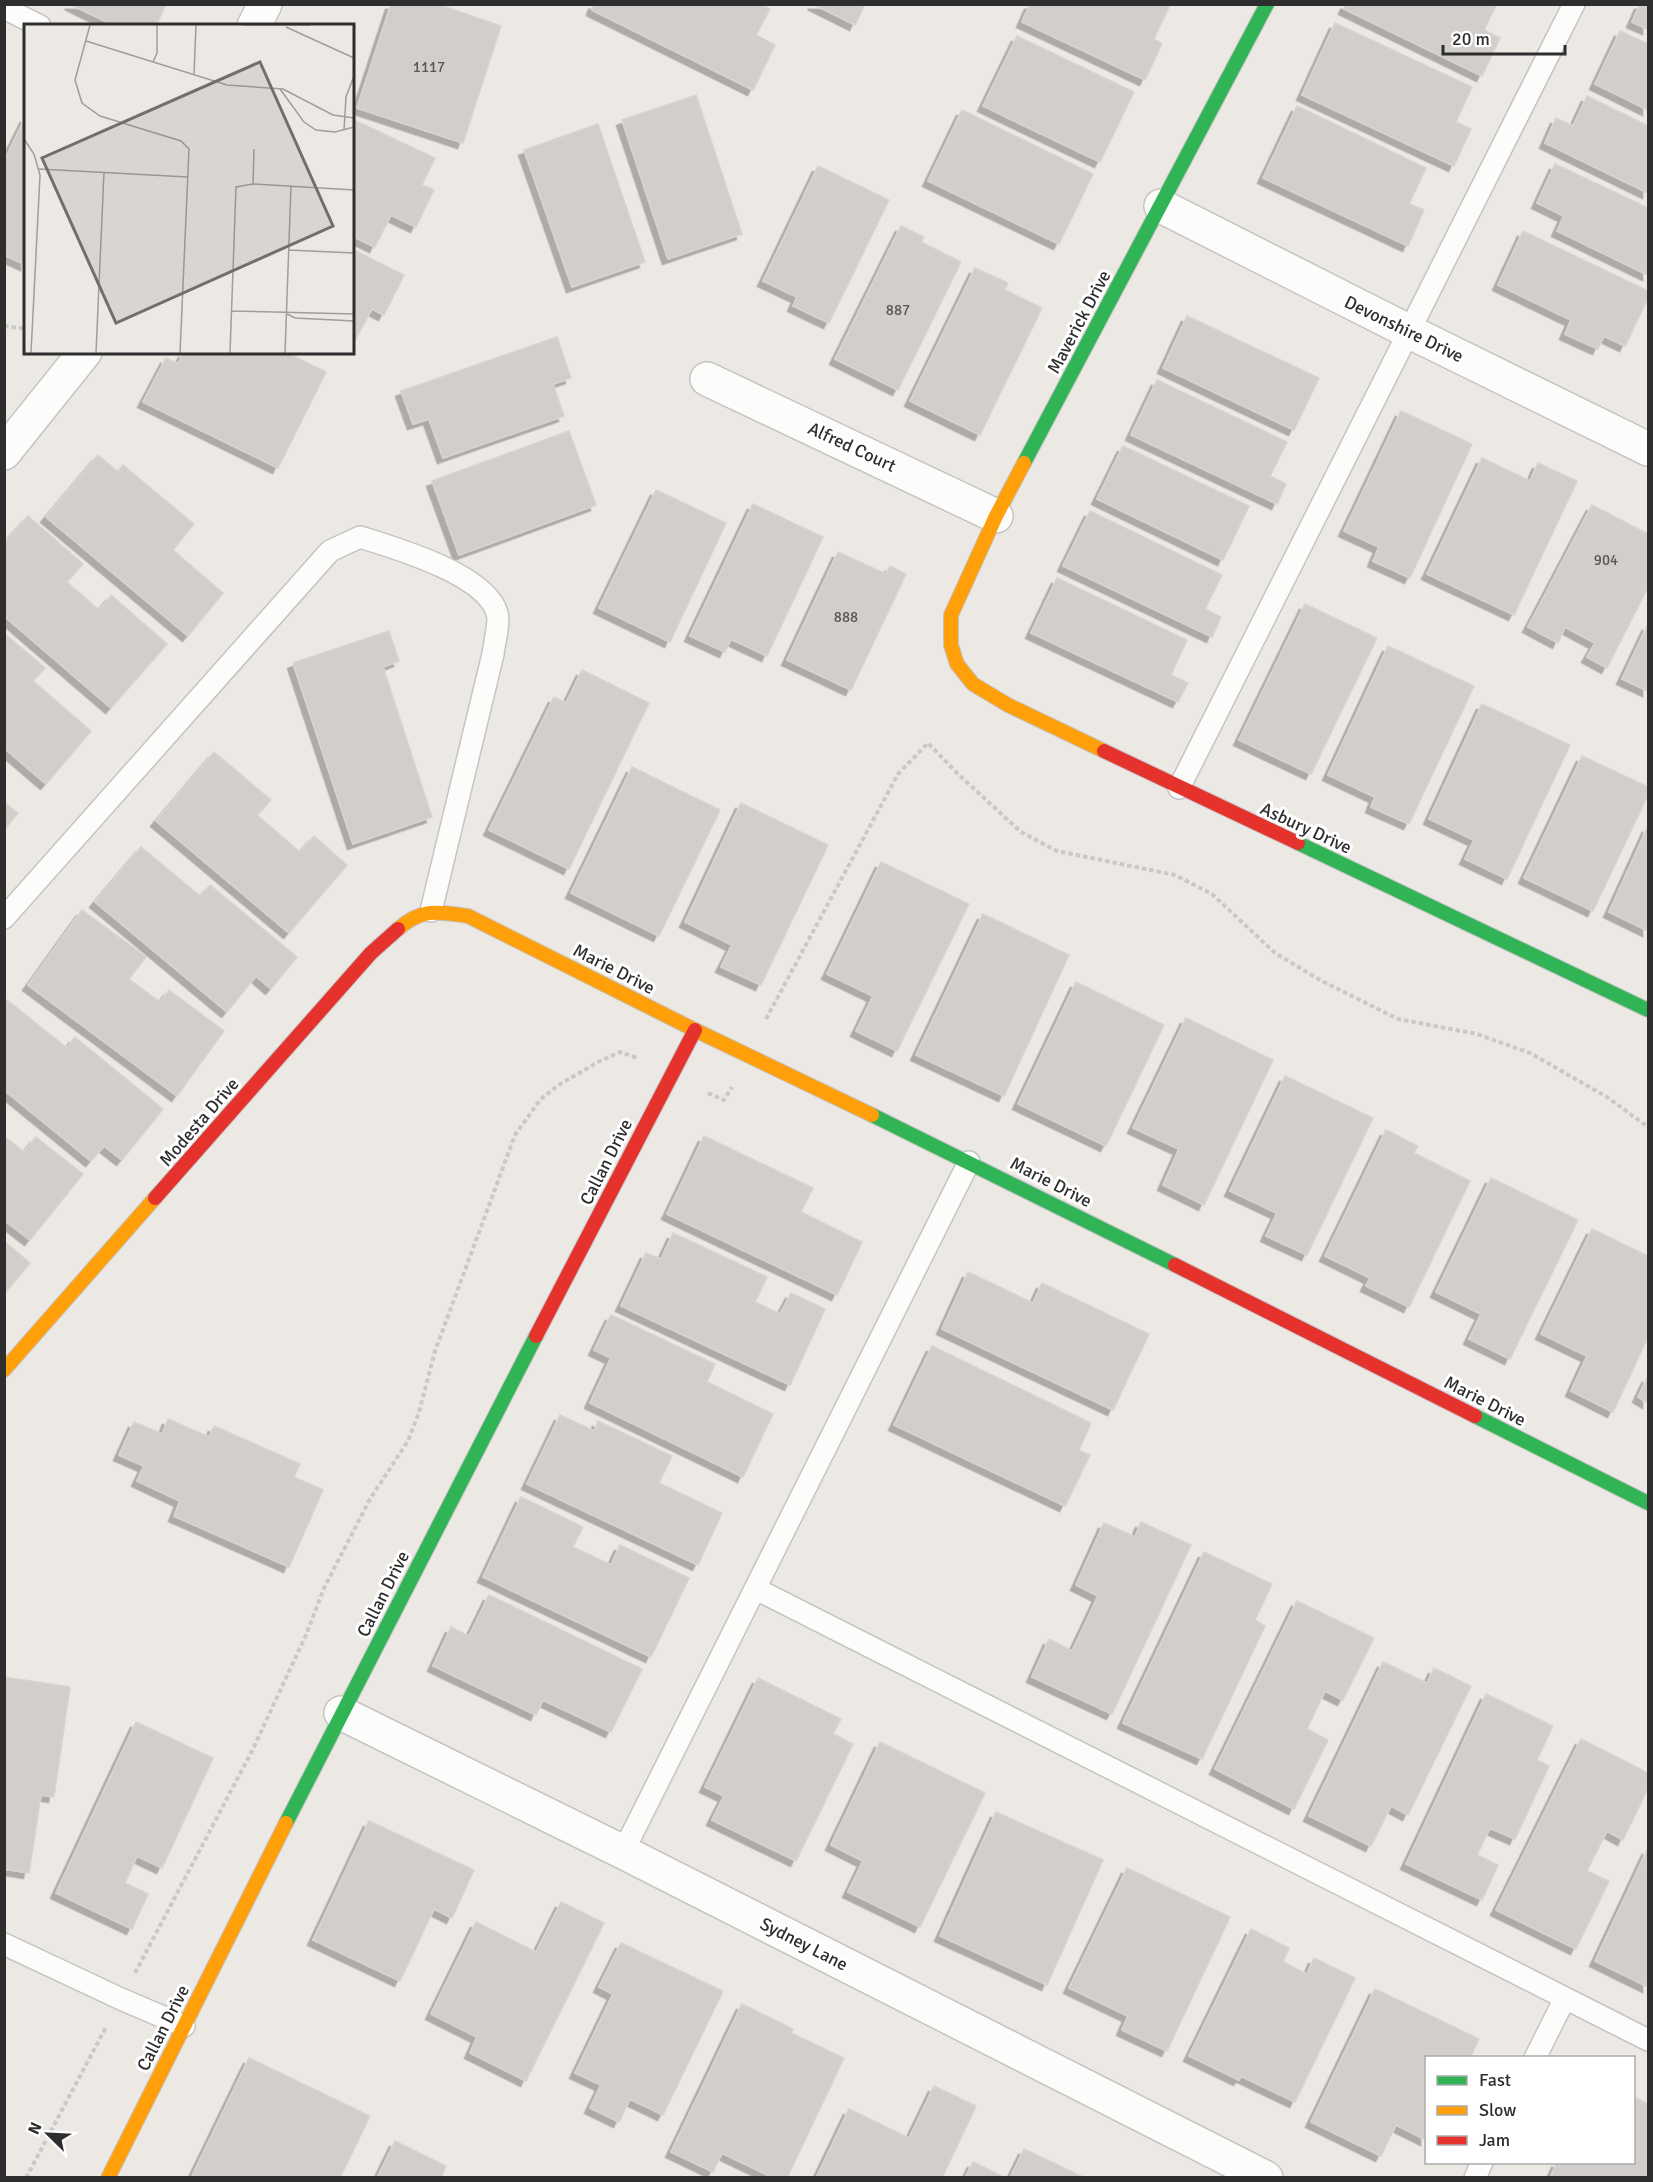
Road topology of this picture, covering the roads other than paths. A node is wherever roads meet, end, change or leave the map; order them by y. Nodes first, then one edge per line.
1 (265, 4) edge
2 (1267, 4) edge
3 (1574, 4) edge
4 (4, 8) edge
5 (36, 24) edge
6 (255, 24) edge
7 (1161, 206) junction
8 (1408, 331) junction
9 (83, 354) edge
10 (707, 379) dead end
11 (1648, 449) edge
12 (4, 453) edge
13 (996, 516) junction
14 (957, 664) joint
15 (1179, 788) junction
16 (431, 911) junction
17 (4, 918) edge
18 (1648, 1010) edge
19 (695, 1030) junction
20 (969, 1162) junction
21 (4, 1370) edge
22 (1648, 1503) edge
23 (756, 1589) junction
24 (341, 1713) junction
25 (623, 1852) junction
26 (4, 1944) edge
27 (1564, 1998) junction
28 (184, 2026) junction
29 (1648, 2040) edge
30 (1536, 2056) edge
31 (1482, 2164) edge
32 (108, 2178) edge
33 (1266, 2178) edge
34 (1475, 2178) edge

1 - 6 street
2 - 7 street, Maverick Drive
3 - 8 lane
4 - 5 lane
7 - 8 street, Devonshire Drive
7 - 13 street, Maverick Drive
8 - 11 street, Devonshire Drive
8 - 15 lane
9 - 12 street
10 - 13 street, Alfred Court
13 - 14 street, Maverick Drive
14 - 15 street, Asbury Drive
15 - 18 street, Asbury Drive
16 - 17 lane
16 - 19 street, Marie Drive
16 - 21 street, Modesta Drive
19 - 20 street, Marie Drive
19 - 24 street, Callan Drive
20 - 22 street, Marie Drive
20 - 23 lane
23 - 25 lane
23 - 27 lane
24 - 25 street, Sydney Lane
24 - 28 street, Callan Drive
25 - 33 street, Sydney Lane
26 - 28 lane
27 - 29 lane
27 - 30 lane
28 - 32 street, Callan Drive
31 - 34 lane

